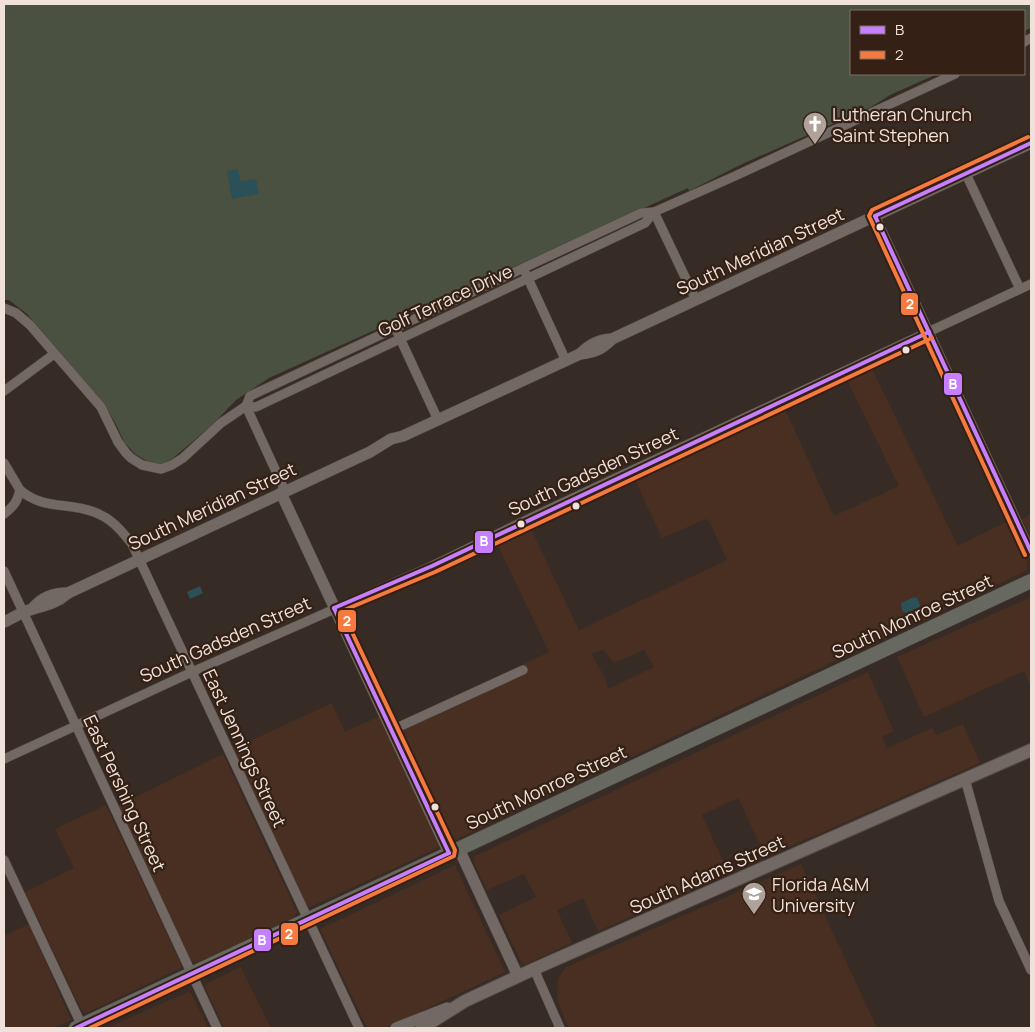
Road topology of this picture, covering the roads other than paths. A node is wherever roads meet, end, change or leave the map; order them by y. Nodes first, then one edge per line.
1 (953, 75) edge
2 (1031, 143) edge
3 (966, 174) junction
4 (654, 212) junction
5 (875, 216) junction
6 (524, 268) junction
7 (528, 278) junction
8 (1031, 284) edge
9 (1020, 289) junction
10 (696, 300) junction
11 (4, 308) edge
12 (395, 328) junction
13 (929, 332) junction
14 (400, 339) junction
15 (54, 354) junction
16 (566, 361) junction
17 (4, 391) edge
18 (246, 406) junction
19 (438, 420) junction
20 (4, 463) edge
21 (20, 490) junction
22 (283, 492) junction
23 (4, 514) edge
24 (1031, 552) edge
25 (139, 560) junction
26 (4, 571) edge
27 (1031, 581) edge
28 (334, 608) junction
29 (28, 611) junction
30 (4, 622) edge
31 (523, 670) dead end
32 (192, 672) junction
33 (76, 725) junction
34 (392, 730) junction
35 (1031, 750) edge
36 (4, 759) edge
37 (965, 779) junction
38 (454, 851) junction
39 (4, 860) edge
40 (308, 919) junction
41 (534, 969) junction
42 (1031, 970) edge
43 (191, 974) junction
44 (518, 976) junction
45 (465, 1001) junction
46 (80, 1027) edge
47 (216, 1028) edge
48 (359, 1028) edge
49 (396, 1028) edge
50 (422, 1028) edge
51 (560, 1028) edge

1 - 4 street, Golf Terrace Drive
2 - 3 street, South Meridian Street
3 - 5 street, South Meridian Street
3 - 9 street
4 - 6 street, Golf Terrace Drive
4 - 7 street, Golf Terrace Drive
4 - 10 street
5 - 10 street, South Meridian Street
5 - 13 street
6 - 7 street
6 - 12 street, Golf Terrace Drive
7 - 14 street, Golf Terrace Drive
7 - 16 street
8 - 9 street, South Gadsden Street
9 - 13 street, South Gadsden Street
10 - 16 street, South Meridian Street
11 - 15 street, Golf Terrace Drive
12 - 14 street
12 - 18 street, Golf Terrace Drive
13 - 24 street
13 - 28 street, South Gadsden Street
14 - 18 street, Golf Terrace Drive
14 - 19 street
15 - 17 street
15 - 18 street, Golf Terrace Drive
16 - 19 street, South Meridian Street
18 - 22 street
19 - 22 street, South Meridian Street
20 - 21 street
21 - 23 street
21 - 25 street, East Jennings Street
22 - 25 street, South Meridian Street
22 - 28 street
25 - 29 street, South Meridian Street
25 - 32 street, East Jennings Street
26 - 29 street, East Pershing Street
27 - 38 main road, South Monroe Street
28 - 32 street, South Gadsden Street
28 - 34 street
29 - 30 street, South Meridian Street
29 - 33 street, East Pershing Street
31 - 34 street
32 - 33 street, South Gadsden Street
32 - 40 street, East Jennings Street
33 - 36 street, South Gadsden Street
33 - 43 street, East Pershing Street
34 - 38 street
35 - 37 main road, South Adams Street
37 - 41 main road, South Adams Street
37 - 42 street
38 - 40 main road, South Monroe Street
38 - 44 street
39 - 46 street
40 - 43 main road, South Monroe Street
40 - 48 street, East Jennings Street
41 - 44 main road, South Adams Street
41 - 51 street
43 - 46 main road, South Monroe Street
43 - 47 street, East Pershing Street
44 - 45 main road, South Adams Street
45 - 49 street, South Adams Street
45 - 50 main road

